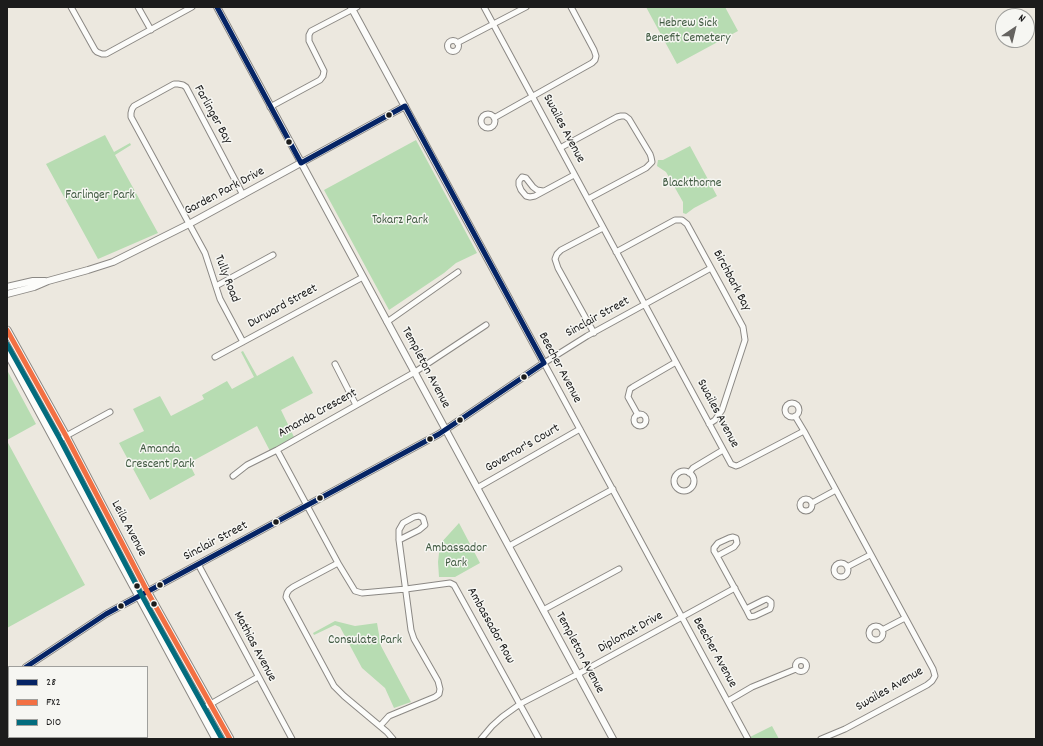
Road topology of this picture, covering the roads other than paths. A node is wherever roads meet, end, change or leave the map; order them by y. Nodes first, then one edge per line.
1 (71, 7) edge
2 (138, 7) edge
3 (192, 7) edge
4 (217, 7) edge
5 (484, 7) edge
6 (526, 7) edge
7 (571, 7) edge
8 (354, 8) edge
9 (493, 24) junction
10 (151, 30) junction
11 (457, 42) dead end
12 (532, 96) junction
13 (270, 106) junction
14 (405, 106) junction
15 (494, 118) dead end
16 (560, 148) junction
17 (301, 163) junction
18 (574, 175) junction
19 (543, 191) junction
20 (243, 194) junction
21 (588, 199) junction
22 (189, 224) junction
23 (604, 228) junction
24 (616, 252) junction
25 (273, 255) dead end
26 (711, 268) junction
27 (458, 272) dead end
28 (362, 276) junction
29 (48, 281) junction
30 (7, 286) edge
31 (216, 286) junction
32 (7, 294) edge
33 (645, 305) junction
34 (387, 322) junction
35 (486, 325) dead end
36 (7, 330) edge
37 (594, 332) junction
38 (243, 342) junction
39 (7, 352) edge
40 (215, 358) dead end
41 (676, 362) junction
42 (544, 363) junction
43 (334, 364) dead end
44 (414, 372) junction
45 (356, 405) junction
46 (110, 412) dead end
47 (638, 415) dead end
48 (795, 416) dead end
49 (709, 424) junction
50 (580, 429) junction
51 (446, 430) junction
52 (804, 431) junction
53 (66, 436) junction
54 (55, 442) junction
55 (277, 450) junction
56 (724, 450) junction
57 (689, 473) dead end
58 (233, 476) dead end
59 (478, 488) junction
60 (613, 489) junction
61 (836, 490) junction
62 (812, 503) dead end
63 (307, 505) junction
64 (399, 540) junction
65 (509, 546) junction
66 (870, 555) junction
67 (717, 556) junction
68 (338, 563) junction
69 (198, 564) junction
70 (847, 567) dead end
71 (619, 569) dead end
72 (735, 588) junction
73 (406, 589) junction
74 (148, 591) junction
75 (139, 596) junction
76 (746, 609) junction
77 (543, 610) junction
78 (682, 617) junction
79 (905, 618) junction
80 (882, 630) dead end
81 (28, 666) edge
82 (796, 669) dead end
83 (578, 674) junction
84 (258, 677) junction
85 (728, 701) junction
86 (211, 704) junction
87 (520, 704) junction
88 (200, 710) junction
89 (380, 726) junction
90 (216, 739) edge
91 (230, 739) edge
92 (292, 739) edge
93 (393, 739) edge
94 (480, 739) edge
95 (539, 739) edge
96 (613, 739) edge
97 (748, 739) edge
98 (821, 739) edge

1 - 10 street
2 - 10 street
3 - 10 street
4 - 13 street, Templeton Avenue
5 - 9 street, Swailes Avenue
6 - 9 street
7 - 12 street
8 - 13 street
8 - 14 street, Beecher Avenue
9 - 11 street
9 - 12 street, Swailes Avenue
12 - 15 street
12 - 16 street, Swailes Avenue
13 - 17 street, Templeton Avenue
14 - 17 street, Garden Park Drive
14 - 42 street, Beecher Avenue
16 - 18 street, Swailes Avenue
16 - 21 street
17 - 20 street, Garden Park Drive
17 - 28 street, Templeton Avenue
18 - 19 street
18 - 21 street, Swailes Avenue
19 - 19 street
20 - 22 street, Garden Park Drive
20 - 22 street, Farlinger Bay
21 - 23 street, Swailes Avenue
22 - 29 street, Garden Park Drive
22 - 31 street, Tully Road
23 - 24 street, Swailes Avenue
23 - 37 street
24 - 26 street, Birchbark Bay
24 - 33 street, Swailes Avenue
25 - 31 street
26 - 33 street, Sinclair Street
26 - 49 street, Birchbark Bay
27 - 34 street
28 - 34 street, Templeton Avenue
28 - 38 street, Durward Street
29 - 30 street, Garden Park Drive
29 - 32 street, Garden Park Drive
31 - 38 street, Tully Road
33 - 37 street, Sinclair Street
33 - 41 street, Swailes Avenue
34 - 44 street, Templeton Avenue
35 - 44 street, Amanda Crescent
36 - 53 main road, Leila Avenue
37 - 42 street, Sinclair Street
38 - 40 street, Durward Street
39 - 54 main road, Leila Avenue
41 - 47 street
41 - 49 street, Swailes Avenue
42 - 50 street, Beecher Avenue
42 - 51 street, Sinclair Street
43 - 45 street
44 - 45 street, Amanda Crescent
44 - 51 street, Templeton Avenue
45 - 55 street, Amanda Crescent
46 - 53 street
48 - 52 street
49 - 56 street, Swailes Avenue
50 - 59 street, Governor's Court
50 - 60 street, Beecher Avenue
51 - 59 street, Templeton Avenue
51 - 63 street, Sinclair Street
52 - 56 street, Swailes Avenue
52 - 61 street, Swailes Avenue
53 - 54 street
53 - 74 main road, Leila Avenue
54 - 75 main road, Leila Avenue
55 - 58 street, Amanda Crescent
55 - 63 street, Ambassador Row
56 - 57 street
59 - 65 street, Templeton Avenue
60 - 65 street
60 - 78 street, Beecher Avenue
61 - 62 street
61 - 66 street, Swailes Avenue
63 - 68 street, Ambassador Row
63 - 69 street, Sinclair Street
64 - 64 street
64 - 73 street
65 - 77 street, Templeton Avenue
66 - 70 street
66 - 79 street, Swailes Avenue
67 - 67 street
67 - 72 street
68 - 73 street, Ambassador Row
68 - 89 street
69 - 74 street, Sinclair Street
69 - 84 street, Mathias Avenue
71 - 77 street
72 - 76 street
72 - 78 street, Diplomat Drive
73 - 87 street, Ambassador Row
73 - 89 street
74 - 75 street, Sinclair Street
74 - 86 main road, Leila Avenue
75 - 81 street, Sinclair Street
75 - 88 main road, Leila Avenue
76 - 76 street
77 - 83 street, Templeton Avenue
78 - 83 street, Diplomat Drive
78 - 85 street, Beecher Avenue
79 - 80 street
79 - 98 street, Swailes Avenue
82 - 85 street
83 - 87 street, Diplomat Drive
83 - 96 street, Templeton Avenue
84 - 86 street
84 - 92 street, Mathias Avenue
85 - 97 street, Beecher Avenue
86 - 88 street
86 - 91 main road, Leila Avenue
87 - 94 street, Diplomat Drive
87 - 95 street, Ambassador Row
88 - 90 main road, Leila Avenue
89 - 93 street

